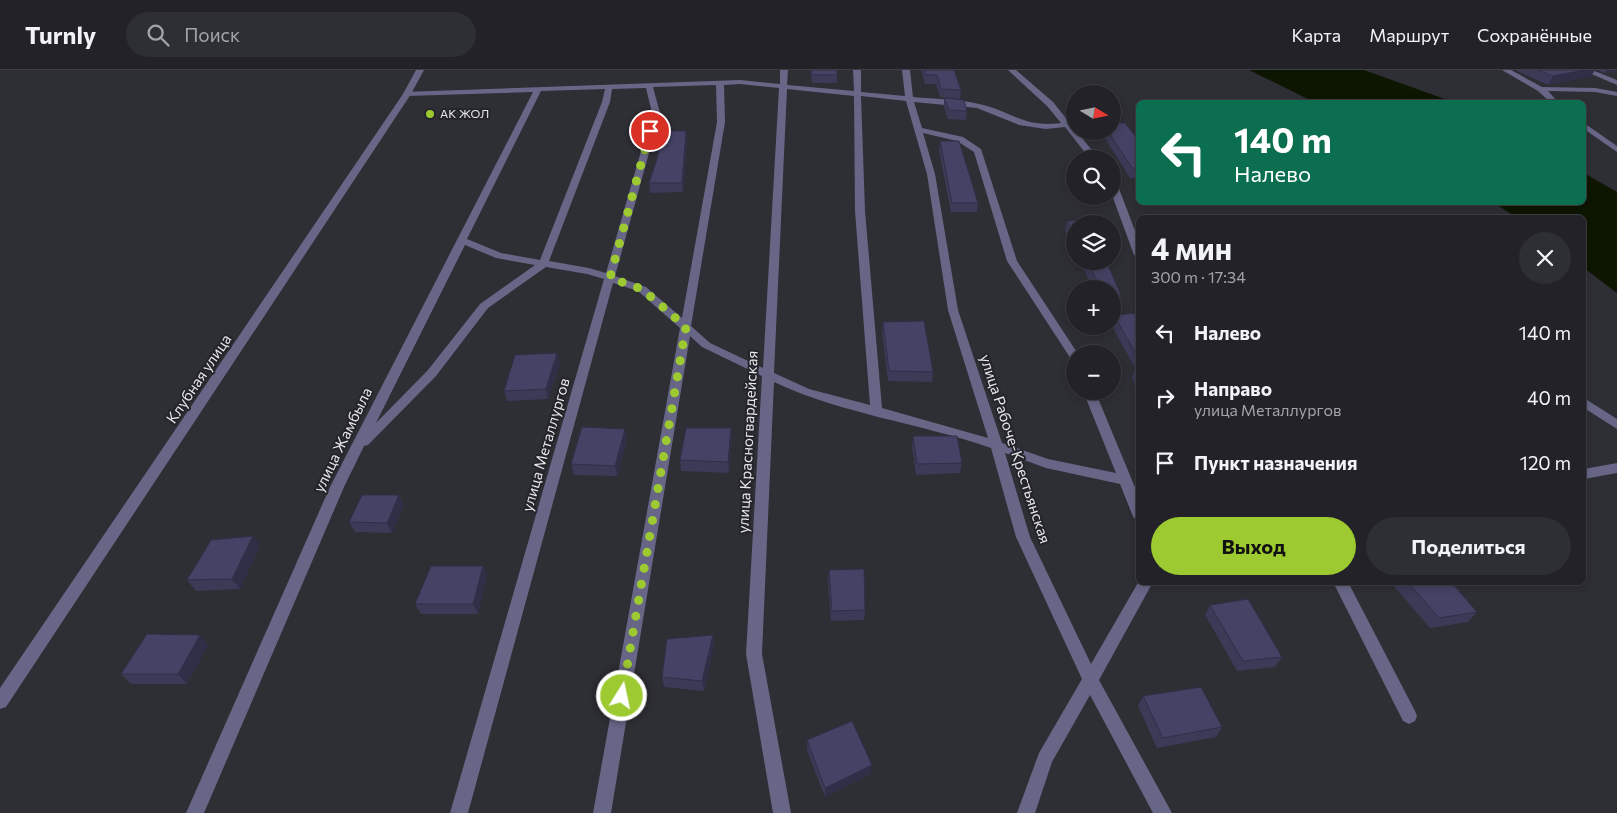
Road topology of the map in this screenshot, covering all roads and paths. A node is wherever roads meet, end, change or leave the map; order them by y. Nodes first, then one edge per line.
1 (420, 70) edge
2 (784, 70) edge
3 (857, 70) edge
4 (906, 70) edge
5 (1012, 70) edge
6 (1506, 70) edge
7 (1586, 70) edge
8 (1617, 74) edge
9 (1600, 76) junction
10 (1614, 81) edge
11 (720, 83) junction
12 (649, 86) junction
13 (609, 87) junction
14 (784, 87) junction
15 (1541, 89) junction
16 (538, 90) junction
17 (1595, 90) junction
18 (408, 94) junction
19 (856, 94) junction
20 (1617, 94) edge
21 (909, 99) junction
22 (1552, 100) edge
23 (1066, 122) edge
24 (1066, 124) edge
25 (1586, 127) edge
26 (918, 130) junction
27 (1080, 140) edge
28 (1088, 150) edge
29 (1617, 150) edge
30 (1121, 205) edge
31 (462, 240) junction
32 (1136, 246) edge
33 (543, 264) junction
34 (610, 278) junction
35 (686, 327) junction
36 (1067, 345) edge
37 (768, 374) junction
38 (1093, 400) edge
39 (1586, 403) edge
40 (876, 411) junction
41 (1617, 425) edge
42 (997, 446) junction
43 (356, 450) junction
44 (1617, 468) edge
45 (1586, 474) edge
46 (1125, 480) junction
47 (1136, 507) edge
48 (1144, 585) edge
49 (1342, 585) edge
50 (1090, 681) junction
51 (0, 702) edge
52 (1410, 716) dead end
53 (194, 813) edge
54 (459, 813) edge
55 (602, 813) edge
56 (782, 813) edge
57 (1026, 813) edge
58 (1163, 813) edge

1 - 18 street, Клубная улица
2 - 14 street, улица Красногвардейская
3 - 19 street
4 - 21 street, улица Рабоче-Крестьянская
5 - 23 street
6 - 15 street
7 - 9 street
8 - 9 street
9 - 10 street
10 - 17 street
11 - 12 street
11 - 14 street
11 - 35 street
12 - 13 street
12 - 34 street, улица Металлургов
13 - 16 street
13 - 33 street
14 - 19 street
14 - 37 street, улица Красногвардейская
15 - 17 street
15 - 22 street
16 - 18 street
16 - 31 street, улица Жамбыла
17 - 20 street
18 - 51 street, Клубная улица
19 - 21 street
19 - 40 street
21 - 24 street
21 - 26 street, улица Рабоче-Крестьянская
25 - 29 street
26 - 36 street
26 - 42 street, улица Рабоче-Крестьянская
27 - 28 street
30 - 32 street
31 - 33 street
31 - 43 street, улица Жамбыла
33 - 34 street
33 - 43 street
34 - 35 street
34 - 54 street, улица Металлургов
35 - 37 street
35 - 55 street
37 - 40 street
37 - 56 street, улица Красногвардейская
38 - 46 street
39 - 41 street
40 - 42 street
42 - 46 street
42 - 50 street, улица Рабоче-Крестьянская
43 - 53 street, улица Жамбыла
44 - 45 street
46 - 47 street
48 - 50 street
49 - 52 street
50 - 57 street
50 - 58 street, улица Рабоче-Крестьянская

